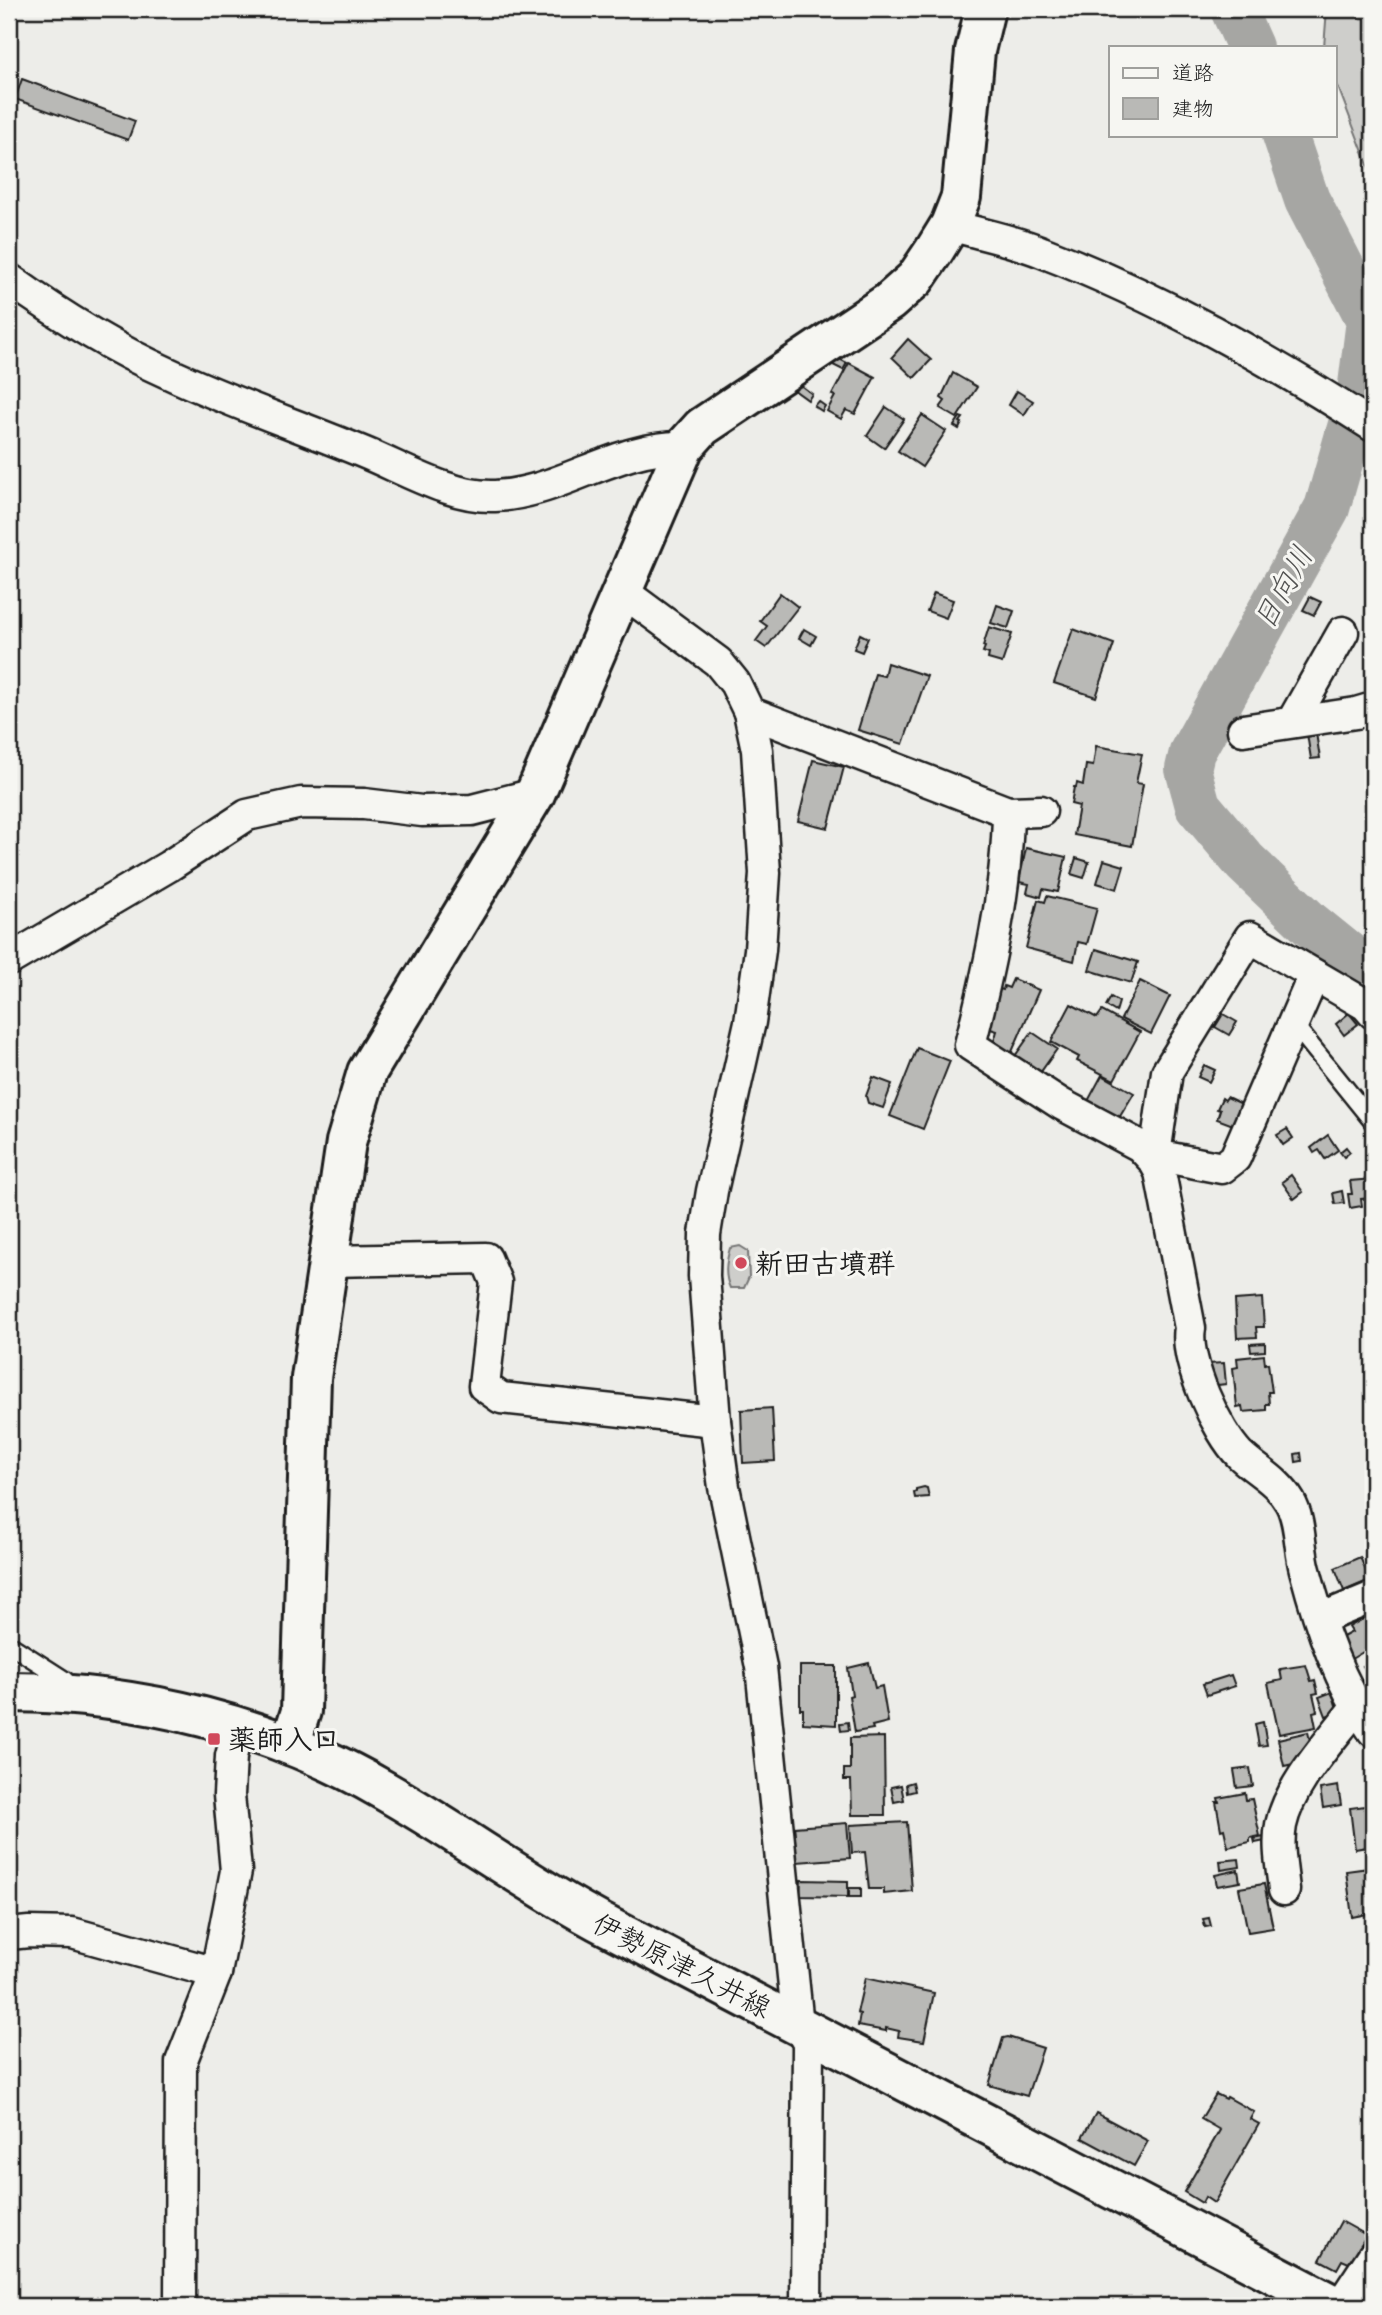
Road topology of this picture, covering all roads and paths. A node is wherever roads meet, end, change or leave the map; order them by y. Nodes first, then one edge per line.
1 (985, 9) edge
2 (950, 225) junction
3 (9, 279) edge
4 (1372, 425) edge
5 (684, 447) junction
6 (622, 590) junction
7 (1343, 632) dead end
8 (1373, 708) edge
9 (749, 712) junction
10 (1292, 722) junction
11 (1243, 730) dead end
12 (535, 794) junction
13 (1041, 811) dead end
14 (1008, 812) junction
15 (9, 960) edge
16 (1314, 975) junction
17 (1373, 1013) edge
18 (1293, 1023) junction
19 (1373, 1122) edge
20 (1154, 1158) junction
21 (329, 1261) junction
22 (715, 1421) junction
23 (1373, 1597) edge
24 (1320, 1619) junction
25 (9, 1644) edge
26 (9, 1692) edge
27 (68, 1695) junction
28 (1356, 1707) junction
29 (239, 1727) junction
30 (1373, 1731) edge
31 (290, 1745) junction
32 (1284, 1890) dead end
33 (9, 1934) edge
34 (216, 1973) junction
35 (798, 2025) junction
36 (1373, 2256) edge
37 (180, 2306) edge
38 (806, 2306) edge
39 (1338, 2306) edge

1 - 2 street
2 - 4 street
2 - 5 street
3 - 5 street
5 - 6 street
6 - 9 street
6 - 12 street
7 - 10 street
8 - 10 street
9 - 14 street
9 - 22 street
10 - 11 street
12 - 15 street
12 - 21 street
13 - 14 street
14 - 20 street
16 - 17 street
16 - 18 street
16 - 20 street
18 - 19 lane
18 - 20 street
20 - 24 street
21 - 22 street
21 - 31 street
22 - 35 street
23 - 24 street
24 - 28 street
25 - 27 lane
26 - 27 street, 伊勢原津久井線
27 - 29 street, 伊勢原津久井線
28 - 30 street
28 - 32 street
29 - 31 street, 伊勢原津久井線
29 - 34 street
31 - 35 street, 伊勢原津久井線
33 - 34 street
34 - 37 street
35 - 38 street
35 - 39 street, 伊勢原津久井線
36 - 39 street

